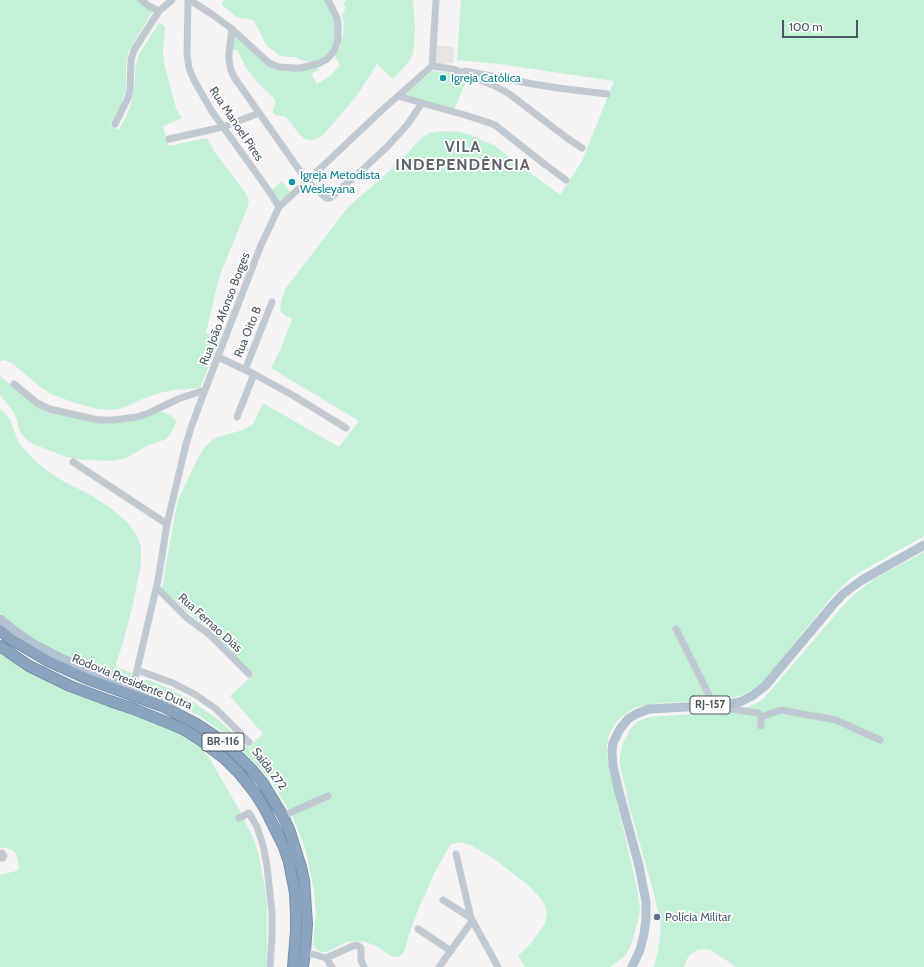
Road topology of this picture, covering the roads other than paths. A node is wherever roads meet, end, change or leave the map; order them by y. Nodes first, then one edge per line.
1 (141, 0) edge
2 (172, 0) edge
3 (189, 0) edge
4 (328, 0) edge
5 (436, 0) edge
6 (159, 11) junction
7 (232, 29) junction
8 (432, 66) junction
9 (453, 69) junction
10 (607, 94) dead end
11 (398, 96) junction
12 (422, 104) junction
13 (258, 113) junction
14 (115, 124) dead end
15 (223, 127) junction
16 (169, 139) dead end
17 (582, 148) dead end
18 (566, 180) dead end
19 (307, 181) junction
20 (278, 206) junction
21 (272, 302) dead end
22 (218, 358) junction
23 (245, 370) junction
24 (254, 374) junction
25 (14, 384) dead end
26 (205, 390) junction
27 (237, 417) dead end
28 (346, 428) dead end
29 (73, 462) dead end
30 (167, 524) junction
31 (924, 545) edge
32 (156, 588) junction
33 (0, 619) edge
34 (676, 629) dead end
35 (0, 630) edge
36 (0, 646) edge
37 (137, 670) junction
38 (249, 674) dead end
39 (133, 687) junction
40 (169, 703) joint
41 (718, 705) junction
42 (761, 717) junction
43 (761, 726) dead end
44 (880, 740) dead end
45 (249, 742) dead end
46 (328, 796) dead end
47 (285, 815) junction
48 (239, 818) dead end
49 (0, 854) edge
50 (456, 854) dead end
51 (0, 858) edge
52 (443, 900) dead end
53 (472, 919) junction
54 (418, 929) dead end
55 (306, 947) junction
56 (451, 951) junction
57 (326, 958) junction
58 (633, 964) edge
59 (270, 967) edge
60 (293, 967) edge
61 (303, 967) edge
62 (332, 967) edge
63 (364, 967) edge
64 (439, 967) edge
65 (498, 967) edge

1 - 6 street
2 - 6 street
3 - 7 street
3 - 15 street, Rua Manoel Pires
4 - 7 street
5 - 8 street
6 - 14 street
7 - 13 street
8 - 9 street
8 - 11 street, Rua João Afonso Borges
9 - 10 street
9 - 17 street
11 - 12 street
11 - 19 street, Rua João Afonso Borges
12 - 18 street
12 - 19 street
13 - 15 street
13 - 19 street
15 - 16 street
15 - 20 street, Rua Manoel Pires
19 - 20 street, Rua João Afonso Borges
20 - 22 street, Rua João Afonso Borges
21 - 23 street, Rua Oito B
22 - 23 street
22 - 26 street, Rua João Afonso Borges
23 - 24 street
24 - 27 street
24 - 28 street
25 - 26 street
26 - 30 street, Rua João Afonso Borges
29 - 30 street
30 - 32 street, Rua João Afonso Borges
31 - 41 main road, RJ-157
32 - 37 street, Rua João Afonso Borges
32 - 38 street, Rua Fernao Dias
33 - 39 main road
34 - 41 street
35 - 55 highway, Rodovia Presidente Dutra / BR-116
36 - 60 highway, Rodovia Presidente Dutra / BR-116
37 - 39 street, Rua João Afonso Borges
37 - 45 street
39 - 40 main road
40 - 47 highway, Saída 272
41 - 42 street
41 - 58 main road, RJ-157
42 - 43 street
42 - 44 street
46 - 47 street
47 - 55 highway, Saída 272
48 - 59 street
49 - 51 street
50 - 53 street
52 - 53 street
53 - 56 street
53 - 65 street
54 - 56 street
55 - 57 street
55 - 61 highway, Rodovia Presidente Dutra / BR-116
56 - 64 street
57 - 62 street
57 - 63 street

